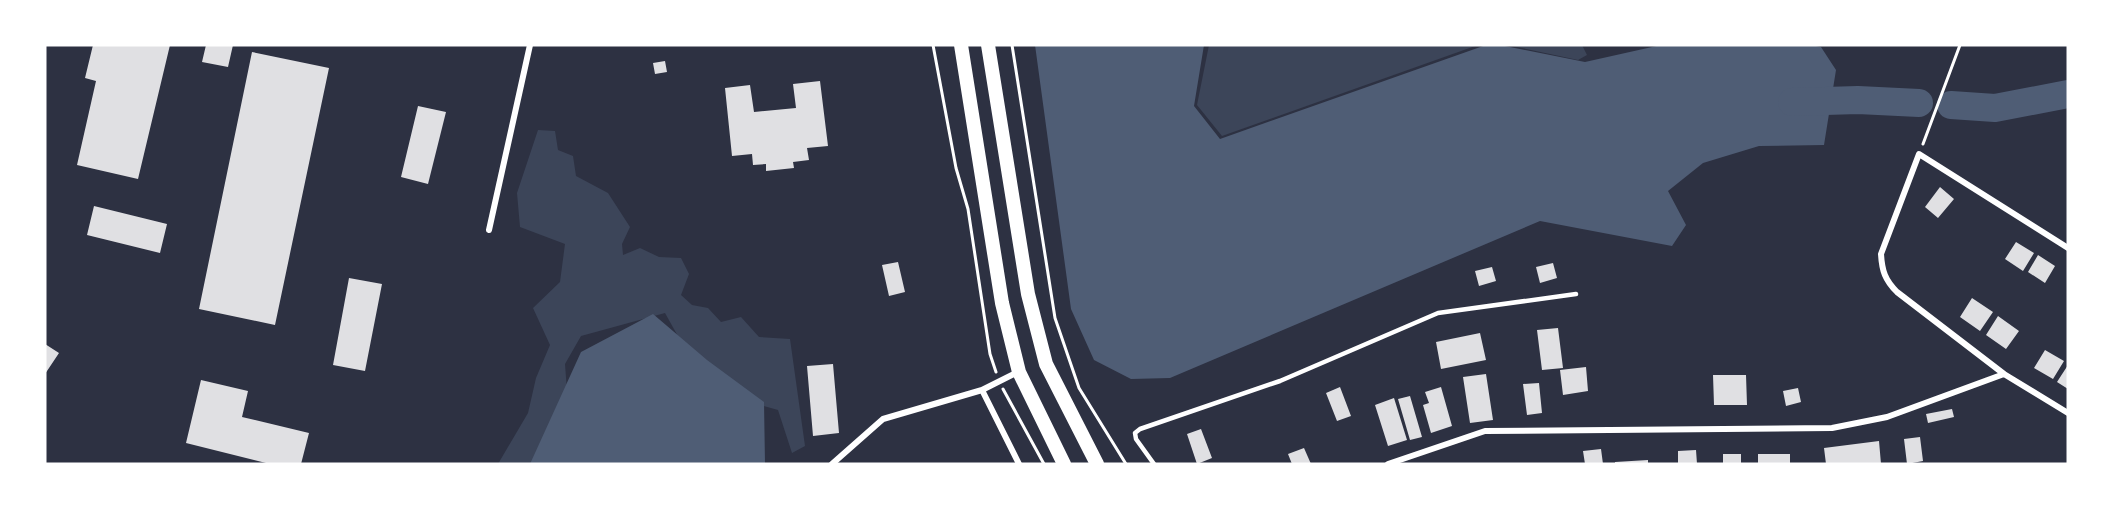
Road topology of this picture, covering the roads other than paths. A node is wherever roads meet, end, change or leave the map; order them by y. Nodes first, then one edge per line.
1 (530, 45) edge
2 (961, 45) edge
3 (988, 45) edge
4 (489, 230) dead end
5 (2068, 248) edge
6 (1576, 294) dead end
7 (1018, 372) junction
8 (2004, 374) junction
9 (982, 390) junction
10 (2068, 413) edge
11 (832, 464) edge
12 (1019, 464) edge
13 (1064, 464) edge
14 (1097, 464) edge
15 (1154, 464) edge
16 (1388, 464) edge

1 - 4 street
2 - 7 main road
3 - 14 main road
5 - 8 street
6 - 15 lane
7 - 9 street
7 - 13 main road
8 - 10 street
8 - 16 street
9 - 11 street
9 - 12 street

